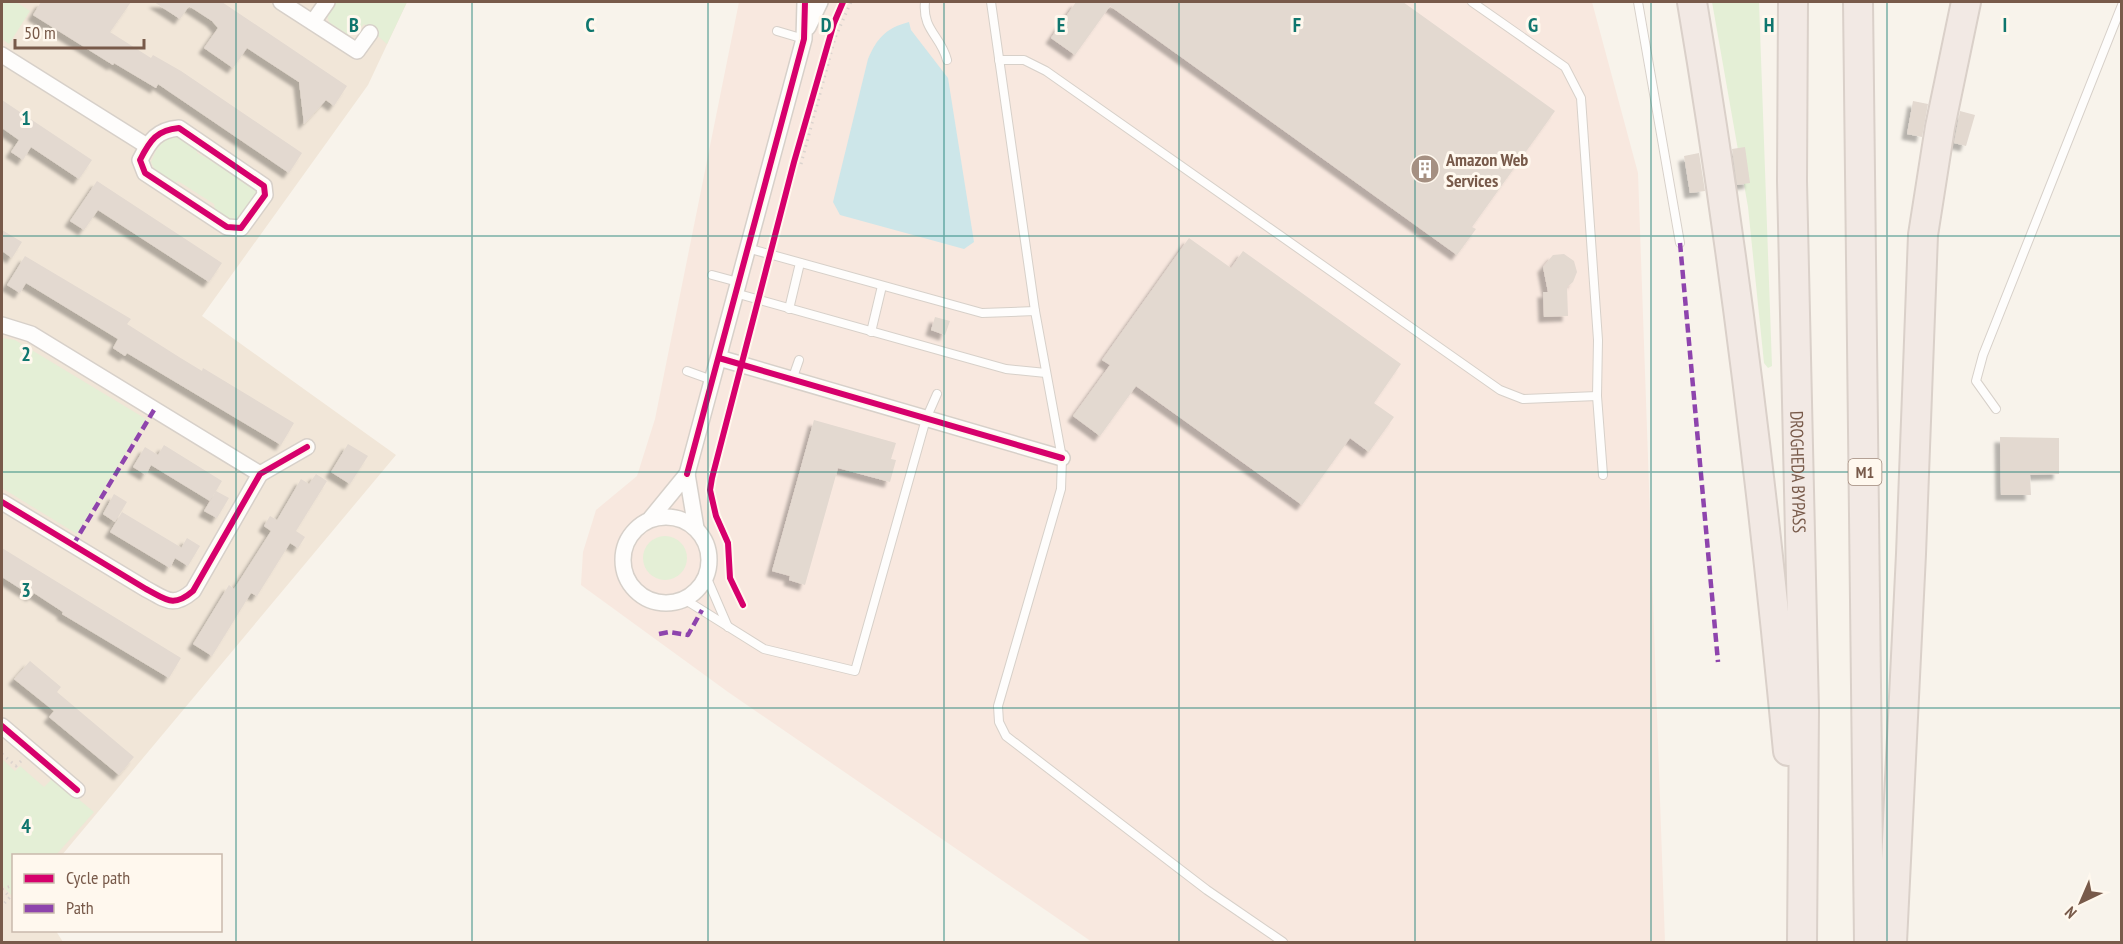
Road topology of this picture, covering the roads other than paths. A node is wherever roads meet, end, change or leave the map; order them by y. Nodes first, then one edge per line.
1 (281, 2) edge
2 (327, 2) edge
3 (806, 2) edge
4 (820, 2) edge
5 (925, 2) edge
6 (991, 2) edge
7 (1472, 2) edge
8 (1638, 2) edge
9 (1692, 2) edge
10 (1793, 2) edge
11 (1858, 2) edge
12 (1966, 2) edge
13 (2121, 5) edge
14 (313, 22) junction
15 (777, 31) dead end
16 (370, 33) dead end
17 (805, 36) junction
18 (2, 55) edge
19 (946, 60) dead end
20 (999, 60) junction
21 (147, 146) junction
22 (1680, 243) dead end
23 (747, 248) junction
24 (800, 263) junction
25 (712, 275) dead end
26 (882, 285) junction
27 (737, 288) junction
28 (789, 309) junction
29 (1035, 311) junction
30 (2, 325) edge
31 (871, 332) junction
32 (718, 358) junction
33 (800, 360) dead end
34 (687, 371) dead end
35 (1046, 373) junction
36 (712, 380) junction
37 (792, 380) junction
38 (937, 394) dead end
39 (1597, 396) junction
40 (1996, 409) dead end
41 (926, 420) junction
42 (307, 447) dead end
43 (1062, 458) junction
44 (260, 474) junction
45 (687, 474) junction
46 (1603, 475) dead end
47 (2, 502) edge
48 (651, 518) junction
49 (696, 528) junction
50 (706, 576) junction
51 (684, 599) junction
52 (728, 627) junction
53 (2, 726) edge
54 (77, 790) dead end
55 (1802, 905) junction
56 (1283, 942) edge
57 (1802, 942) edge
58 (1869, 942) edge
59 (1892, 942) edge

1 - 14 street
2 - 14 street
3 - 17 street
4 - 17 street
5 - 19 lane
6 - 20 lane
7 - 39 lane
8 - 22 lane
9 - 55 highway
10 - 55 highway, DROGHEDA BYPASS
11 - 58 highway, M1
12 - 59 highway
13 - 40 lane
14 - 16 street
15 - 17 lane
17 - 23 street
18 - 21 street
20 - 29 lane
20 - 39 lane
21 - 21 street
23 - 24 lane
23 - 27 street
24 - 26 lane
24 - 28 lane
25 - 27 lane
26 - 29 lane
26 - 31 lane
27 - 28 lane
27 - 32 street
28 - 31 lane
29 - 35 lane
30 - 44 street
31 - 35 lane
32 - 36 street
32 - 37 street
33 - 37 lane
34 - 36 lane
35 - 43 lane
36 - 45 street
37 - 41 street
38 - 41 lane
39 - 46 lane
41 - 43 street
41 - 52 lane
42 - 44 street
43 - 56 lane
44 - 47 street
45 - 48 street
45 - 49 street
48 - 49 street
48 - 51 street
49 - 50 street
50 - 51 street
50 - 52 lane
51 - 52 lane
53 - 54 street
55 - 57 highway, DROGHEDA BYPASS

